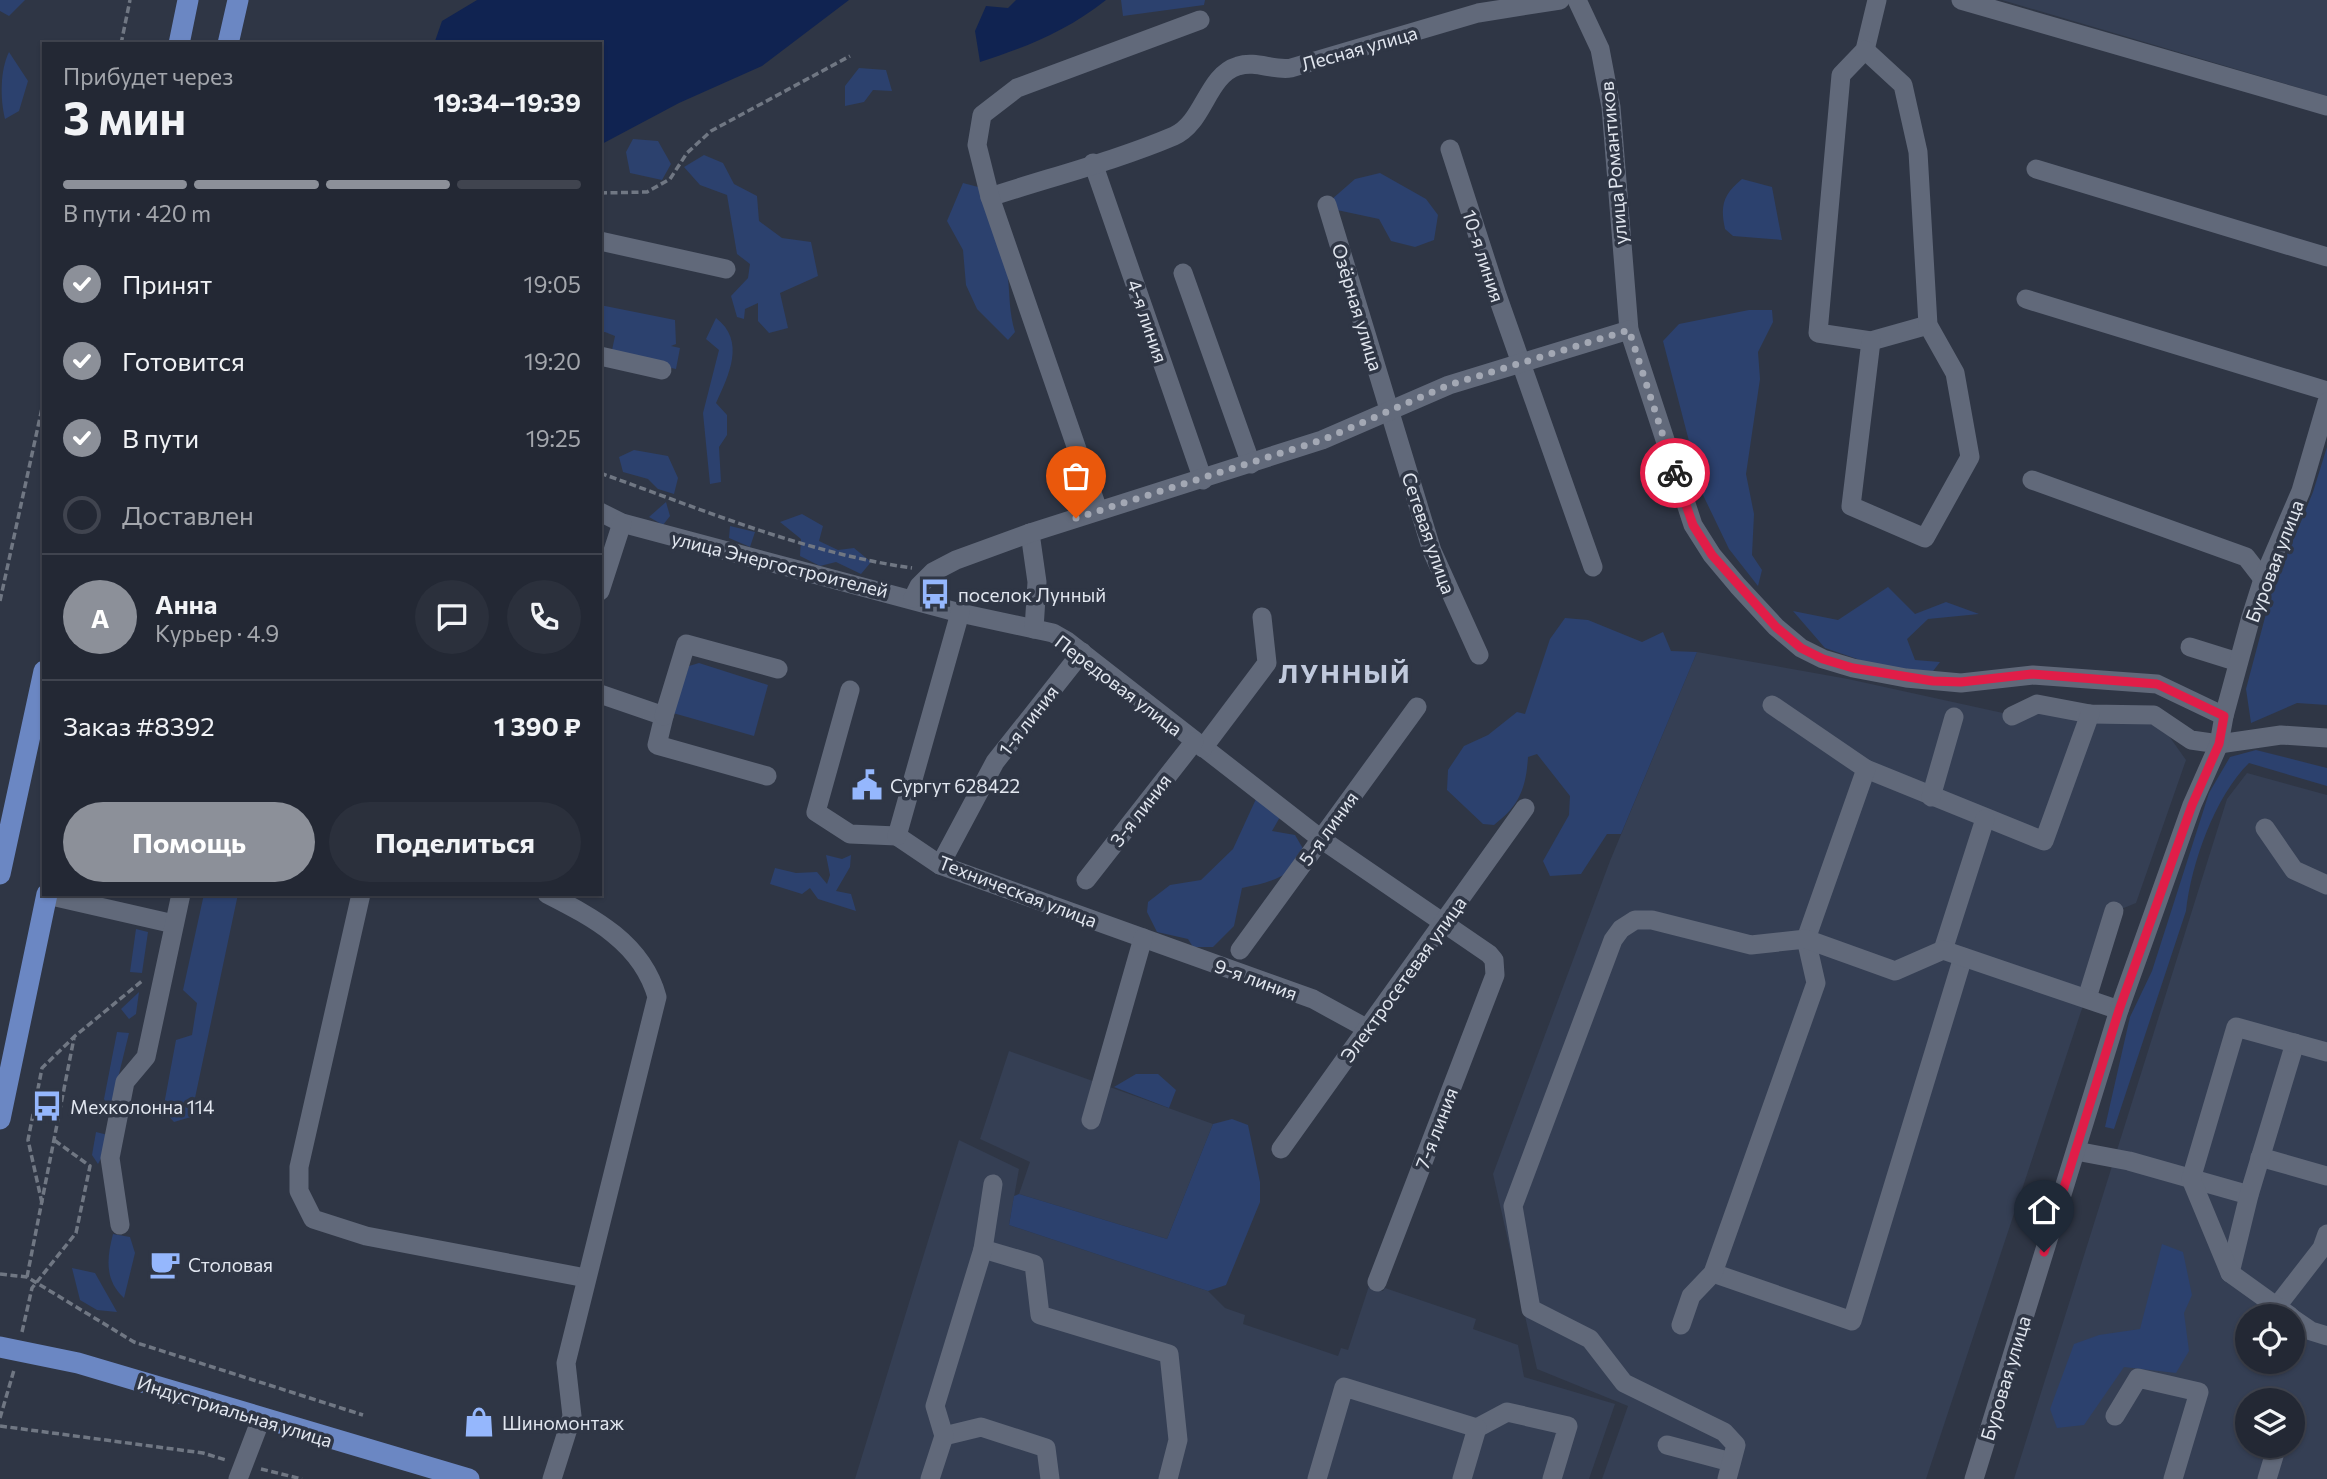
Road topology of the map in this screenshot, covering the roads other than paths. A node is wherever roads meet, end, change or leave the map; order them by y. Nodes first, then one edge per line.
1 (188, 0) edge
2 (238, 0) edge
3 (1560, 0) edge
4 (1577, 0) edge
5 (1878, 0) edge
6 (1961, 0) edge
7 (1200, 20) dead end
8 (179, 42) edge
9 (228, 42) edge
10 (1865, 50) junction
11 (2327, 106) edge
12 (1450, 149) dead end
13 (1093, 163) junction
14 (2036, 169) dead end
15 (990, 197) junction
16 (1327, 205) dead end
17 (602, 242) edge
18 (2327, 257) edge
19 (726, 270) dead end
20 (1183, 273) dead end
21 (2026, 299) dead end
22 (1928, 325) junction
23 (1629, 330) junction
24 (1871, 341) junction
25 (602, 356) edge
26 (1521, 362) junction
27 (662, 370) dead end
28 (2327, 391) edge
29 (2327, 402) edge
30 (1389, 409) junction
31 (1251, 464) junction
32 (1203, 480) junction
33 (2032, 480) dead end
34 (1098, 510) junction
35 (602, 513) edge
36 (622, 523) junction
37 (1030, 533) junction
38 (608, 541) edge
39 (1593, 567) dead end
40 (602, 578) edge
41 (2263, 579) junction
42 (913, 598) junction
43 (960, 613) junction
44 (1262, 617) dead end
45 (1034, 629) junction
46 (2190, 647) dead end
47 (1082, 652) junction
48 (1479, 655) dead end
49 (2238, 662) junction
50 (778, 669) dead end
51 (42, 680) edge
52 (850, 690) dead end
53 (602, 695) edge
54 (1772, 705) dead end
55 (1417, 706) dead end
56 (2090, 714) junction
57 (664, 716) junction
58 (2012, 716) dead end
59 (2224, 716) junction
60 (1955, 717) dead end
61 (2327, 738) edge
62 (2219, 744) junction
63 (1199, 745) junction
64 (1866, 769) junction
65 (767, 776) dead end
66 (1931, 797) junction
67 (1525, 808) dead end
68 (1986, 819) junction
69 (2265, 828) dead end
70 (897, 836) junction
71 (1321, 839) junction
72 (940, 864) junction
73 (0, 874) edge
74 (1086, 880) dead end
75 (2327, 885) edge
76 (47, 896) edge
77 (51, 896) edge
78 (181, 896) edge
79 (361, 896) edge
80 (551, 896) edge
81 (2114, 911) dead end
82 (174, 925) junction
83 (1442, 925) junction
84 (1143, 938) junction
85 (1806, 939) junction
86 (1240, 950) dead end
87 (1943, 950) junction
88 (1964, 957) junction
89 (2087, 998) junction
90 (2119, 1010) junction
91 (1366, 1028) junction
92 (2295, 1043) junction
93 (2327, 1052) edge
94 (0, 1119) edge
95 (1091, 1120) dead end
96 (1281, 1149) dead end
97 (2076, 1151) junction
98 (2260, 1157) junction
99 (2327, 1176) edge
100 (2191, 1179) junction
101 (993, 1184) dead end
102 (2249, 1195) junction
103 (120, 1225) dead end
104 (2327, 1234) edge
105 (983, 1249) junction
106 (1713, 1273) junction
107 (2230, 1273) junction
108 (586, 1278) junction
109 (1377, 1282) dead end
110 (2274, 1304) edge
111 (2292, 1304) edge
112 (1681, 1325) dead end
113 (2305, 1326) edge
114 (2327, 1336) edge
115 (9, 1348) edge
116 (2115, 1416) dead end
117 (261, 1419) junction
118 (1477, 1428) junction
119 (944, 1436) junction
120 (1667, 1445) dead end
121 (2273, 1458) edge
122 (1729, 1470) edge
123 (241, 1472) edge
124 (469, 1479) edge
125 (552, 1479) edge
126 (930, 1479) edge
127 (1050, 1479) edge
128 (1168, 1479) edge
129 (1317, 1479) edge
130 (1462, 1479) edge
131 (1552, 1479) edge
132 (1974, 1479) edge
133 (2173, 1479) edge
134 (2267, 1479) edge

1 - 8 main road
2 - 9 main road
3 - 13 street, Лесная улица
4 - 23 street, улица Романтиков
5 - 10 street
6 - 11 street
7 - 15 street
10 - 22 street
10 - 24 street
12 - 26 street, 10-я линия
13 - 15 street, Лесная улица
13 - 32 street, 4-я линия
14 - 18 street
15 - 34 street
16 - 30 street, Озёрная улица
17 - 19 street
20 - 31 street
21 - 28 street
22 - 24 street
22 - 24 street
23 - 26 street
23 - 59 street, улица Романтиков
25 - 27 street
26 - 30 street
26 - 39 street
29 - 41 street, Буровая улица
30 - 31 street
30 - 48 street, Сетевая улица
31 - 32 street
32 - 34 street
33 - 41 street
34 - 37 street
35 - 36 street, улица Энергостроителей
36 - 38 street
36 - 42 street, улица Энергостроителей
37 - 42 street
37 - 45 street
38 - 40 street
41 - 49 street, Буровая улица
42 - 43 street, улица Энергостроителей
43 - 45 street, Передовая улица
43 - 70 street
44 - 63 street, 3-я линия
45 - 47 street, Передовая улица
46 - 49 street
47 - 63 street, Передовая улица
47 - 72 street, 1-я линия
49 - 59 street, Буровая улица
50 - 57 street
51 - 73 main road
52 - 70 street
53 - 57 street
54 - 64 street
55 - 71 street, 5-я линия
56 - 58 street
56 - 62 street
56 - 68 street
57 - 65 street
59 - 62 street, Буровая улица
60 - 66 street
61 - 62 street
62 - 90 street, Буровая улица
63 - 71 street
63 - 74 street, 3-я линия
64 - 66 street
64 - 85 street
66 - 68 street
67 - 83 street, Электросетевая улица
68 - 87 street
69 - 75 street
70 - 72 street, Техническая улица
71 - 83 street
71 - 86 street, 5-я линия
72 - 84 street, Техническая улица
76 - 94 main road
77 - 82 street
78 - 82 street
79 - 108 street
80 - 108 street
81 - 89 street
82 - 103 street
83 - 91 street, Электросетевая улица
83 - 109 street, 7-я линия
84 - 91 street, 9-я линия
84 - 95 street
85 - 87 street
85 - 106 street
85 - 122 street
87 - 88 street
88 - 89 street
88 - 106 street
89 - 90 street
90 - 97 street, Буровая улица
91 - 96 street, Электросетевая улица
92 - 93 street
92 - 98 street
92 - 100 street
97 - 100 street
97 - 132 street, Буровая улица
98 - 99 street
98 - 102 street
100 - 102 street
100 - 107 street
101 - 105 street
102 - 107 street
104 - 111 street
105 - 119 street
105 - 128 street
106 - 112 street
107 - 110 street
108 - 125 street
113 - 114 street
115 - 117 main road, Индустриальная улица
116 - 133 street
117 - 123 street
117 - 124 main road, Индустриальная улица
118 - 129 street
118 - 130 street
118 - 131 street
119 - 126 street
119 - 127 street
120 - 122 street
121 - 134 street

